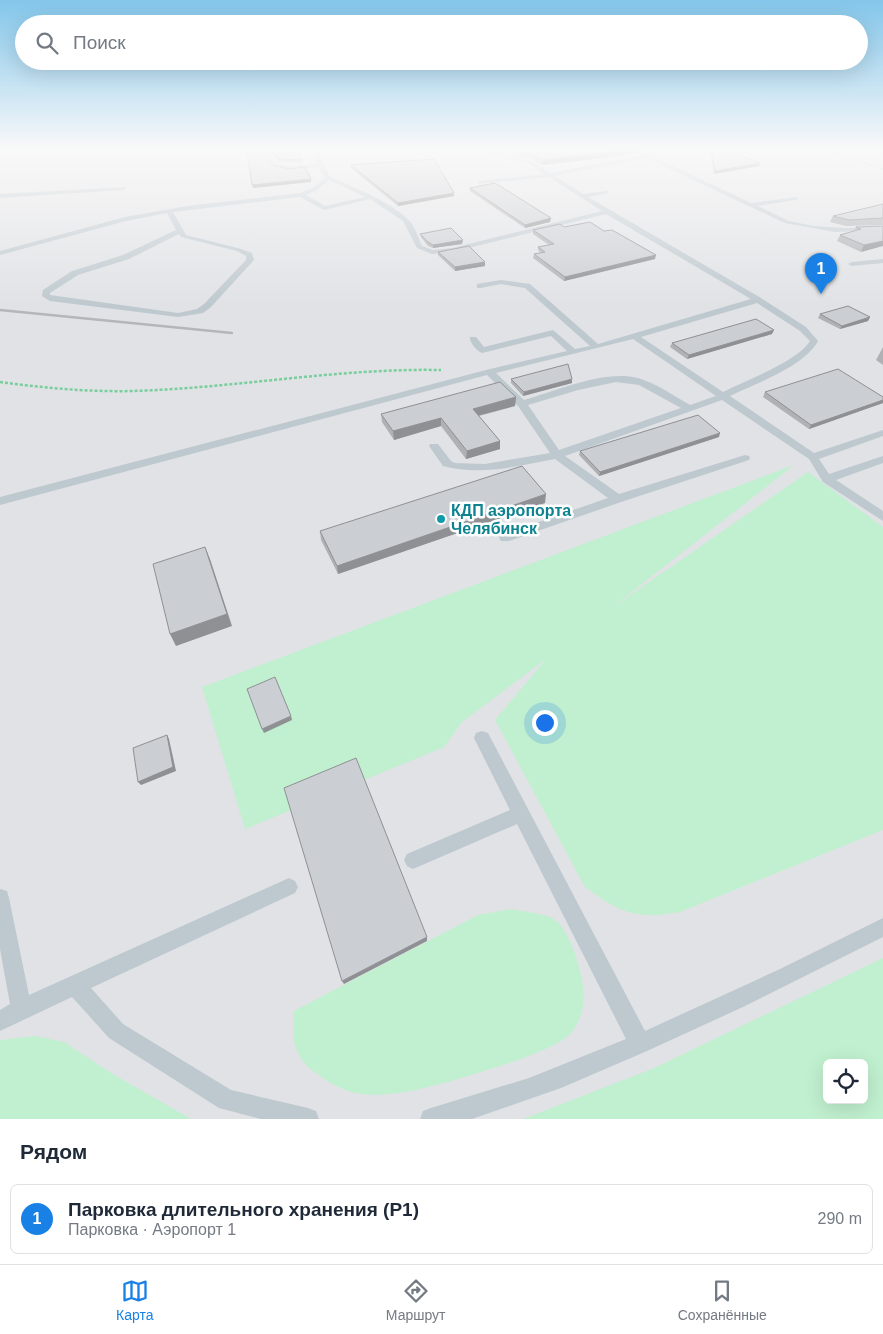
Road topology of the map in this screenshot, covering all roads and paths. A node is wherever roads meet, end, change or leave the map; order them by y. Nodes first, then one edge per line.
1 (255, 201) edge
2 (311, 201) edge
3 (353, 201) edge
4 (378, 201) edge
5 (589, 201) edge
6 (742, 201) edge
7 (775, 201) edge
8 (750, 205) junction
9 (169, 211) junction
10 (607, 212) junction
11 (883, 228) edge
12 (180, 231) junction
13 (0, 253) edge
14 (881, 260) edge
15 (852, 264) dead end
16 (883, 266) edge
17 (862, 268) dead end
18 (480, 286) dead end
19 (758, 300) junction
20 (634, 336) junction
21 (473, 339) dead end
22 (596, 347) junction
23 (573, 352) junction
24 (442, 370) dead end
25 (489, 372) junction
26 (0, 382) edge
27 (721, 396) junction
28 (522, 404) junction
29 (689, 408) junction
30 (883, 433) edge
31 (434, 446) dead end
32 (557, 455) junction
33 (814, 457) junction
34 (745, 458) dead end
35 (883, 459) edge
36 (827, 479) junction
37 (616, 499) junction
38 (0, 502) edge
39 (883, 517) edge
40 (505, 538) dead end
41 (482, 738) dead end
42 (521, 814) junction
43 (413, 860) dead end
44 (289, 887) dead end
45 (0, 898) edge
46 (883, 927) edge
47 (75, 985) junction
48 (21, 1009) junction
49 (0, 1021) edge
50 (640, 1044) junction
51 (308, 1119) edge
52 (431, 1119) edge

1 - 9 lane
2 - 3 lane
4 - 10 lane
5 - 10 lane
6 - 8 lane
7 - 8 lane
8 - 11 lane
9 - 12 lane
9 - 13 lane
10 - 19 lane
12 - 12 lane
14 - 15 lane
16 - 17 lane
18 - 22 lane
19 - 20 lane
19 - 27 lane
20 - 22 lane
20 - 27 lane
21 - 23 lane
22 - 23 lane
23 - 25 lane
24 - 26 path
25 - 28 lane
25 - 38 lane
27 - 29 lane
27 - 33 lane
28 - 29 lane
28 - 32 lane
29 - 32 lane
30 - 33 lane
31 - 32 lane
32 - 37 lane
33 - 36 lane
34 - 37 lane
35 - 36 lane
36 - 39 lane
37 - 40 lane
41 - 42 lane
42 - 43 lane
42 - 50 lane
44 - 47 lane
45 - 48 lane
46 - 50 lane
47 - 48 lane
47 - 51 lane
48 - 49 lane
50 - 52 lane

